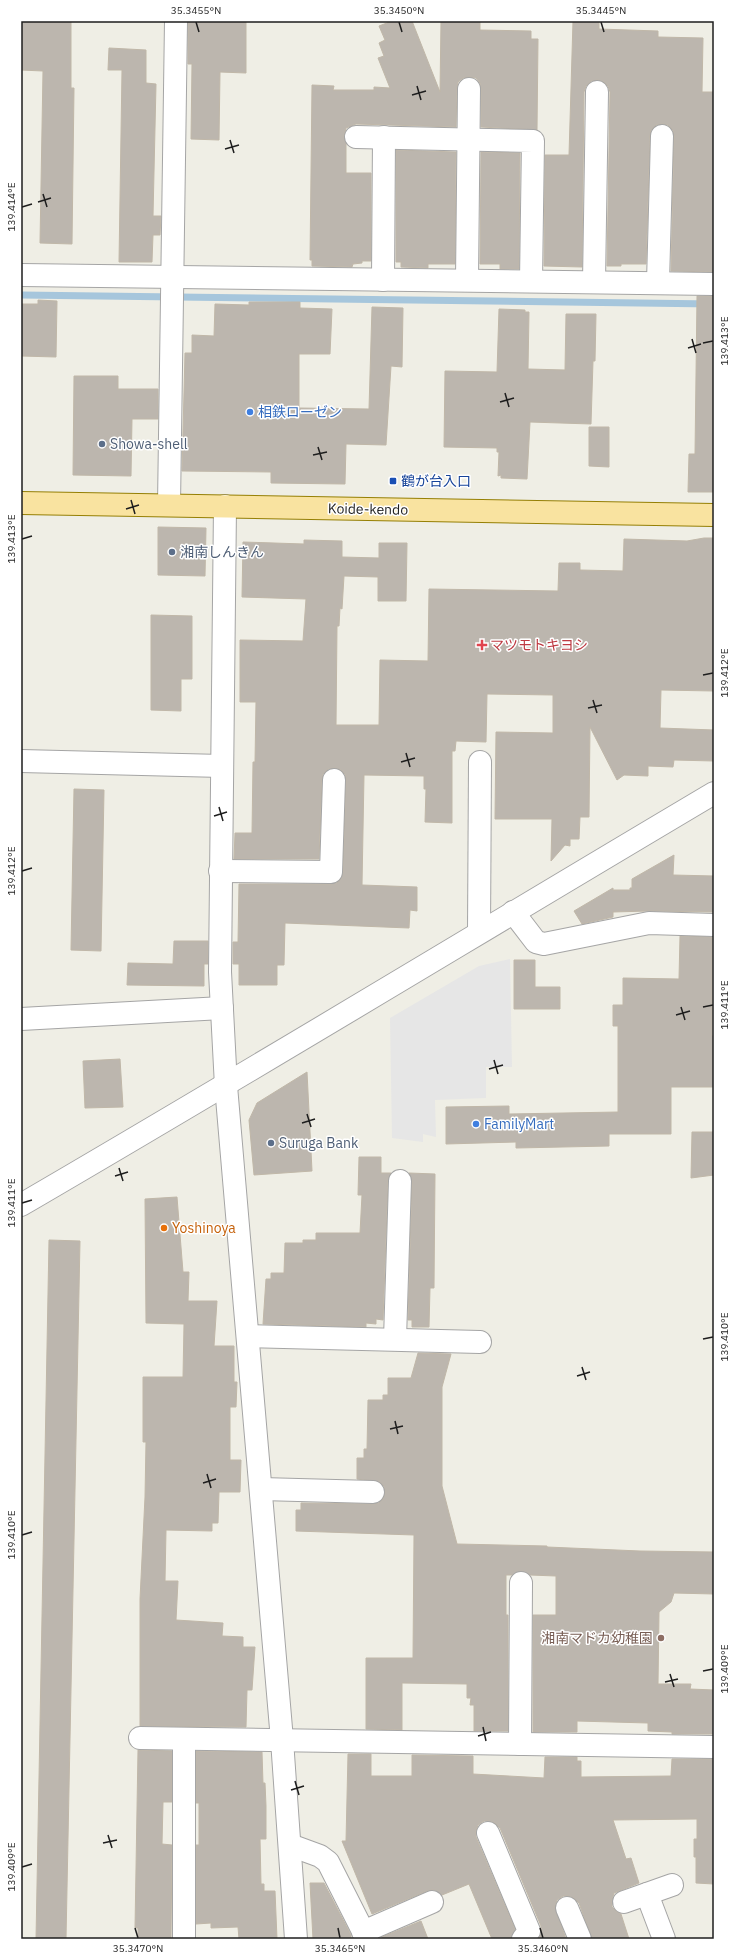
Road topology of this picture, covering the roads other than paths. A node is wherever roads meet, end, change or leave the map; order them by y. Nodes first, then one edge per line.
1 (176, 21) edge
2 (470, 89) dead end
3 (597, 92) dead end
4 (662, 136) dead end
5 (356, 137) dead end
6 (384, 138) junction
7 (469, 139) junction
8 (21, 275) edge
9 (384, 280) junction
10 (467, 280) junction
11 (531, 281) junction
12 (594, 282) junction
13 (658, 282) junction
14 (714, 284) edge
15 (172, 286) junction
16 (21, 503) edge
17 (169, 505) junction
18 (225, 506) junction
19 (714, 515) edge
20 (21, 761) edge
21 (480, 762) dead end
22 (222, 766) junction
23 (334, 780) dead end
24 (714, 793) edge
25 (220, 871) junction
26 (513, 912) junction
27 (714, 925) edge
28 (479, 932) junction
29 (222, 1008) junction
30 (21, 1019) edge
31 (226, 1086) junction
32 (400, 1181) dead end
33 (21, 1205) edge
34 (248, 1336) junction
35 (395, 1340) junction
36 (480, 1342) dead end
37 (261, 1489) junction
38 (373, 1492) dead end
39 (520, 1583) dead end
40 (140, 1738) dead end
41 (184, 1739) junction
42 (282, 1740) junction
43 (520, 1744) junction
44 (714, 1747) edge
45 (488, 1834) dead end
46 (290, 1845) junction
47 (672, 1885) dead end
48 (647, 1894) junction
49 (432, 1902) dead end
50 (624, 1902) dead end
51 (567, 1908) dead end
52 (365, 1935) edge
53 (184, 1939) edge
54 (296, 1939) edge
55 (523, 1939) edge
56 (580, 1939) edge
57 (664, 1939) edge

1 - 15 street
2 - 7 street
3 - 12 street
4 - 13 street
5 - 6 street
6 - 7 street
6 - 9 street
7 - 10 street
7 - 11 street
8 - 15 street
9 - 10 street
9 - 15 street
10 - 11 street
11 - 12 street
12 - 13 street
13 - 14 street
15 - 17 street
16 - 17 main road, Koide-kendo
17 - 18 main road, Koide-kendo
18 - 19 main road, Koide-kendo
18 - 22 street
20 - 22 street
21 - 28 street
22 - 25 street
23 - 25 street
24 - 26 street
25 - 29 street
26 - 27 street
26 - 28 street
28 - 31 street
29 - 30 street
29 - 31 street
31 - 33 street
31 - 34 street
32 - 35 street
34 - 35 street
34 - 37 street
35 - 36 street
37 - 38 street
37 - 42 street
39 - 43 street
40 - 41 street
41 - 42 street
41 - 53 street
42 - 43 street
42 - 46 street
43 - 44 street
45 - 55 street
46 - 52 street
46 - 54 street
47 - 48 street
48 - 50 street
48 - 57 street
49 - 52 street
51 - 56 street

